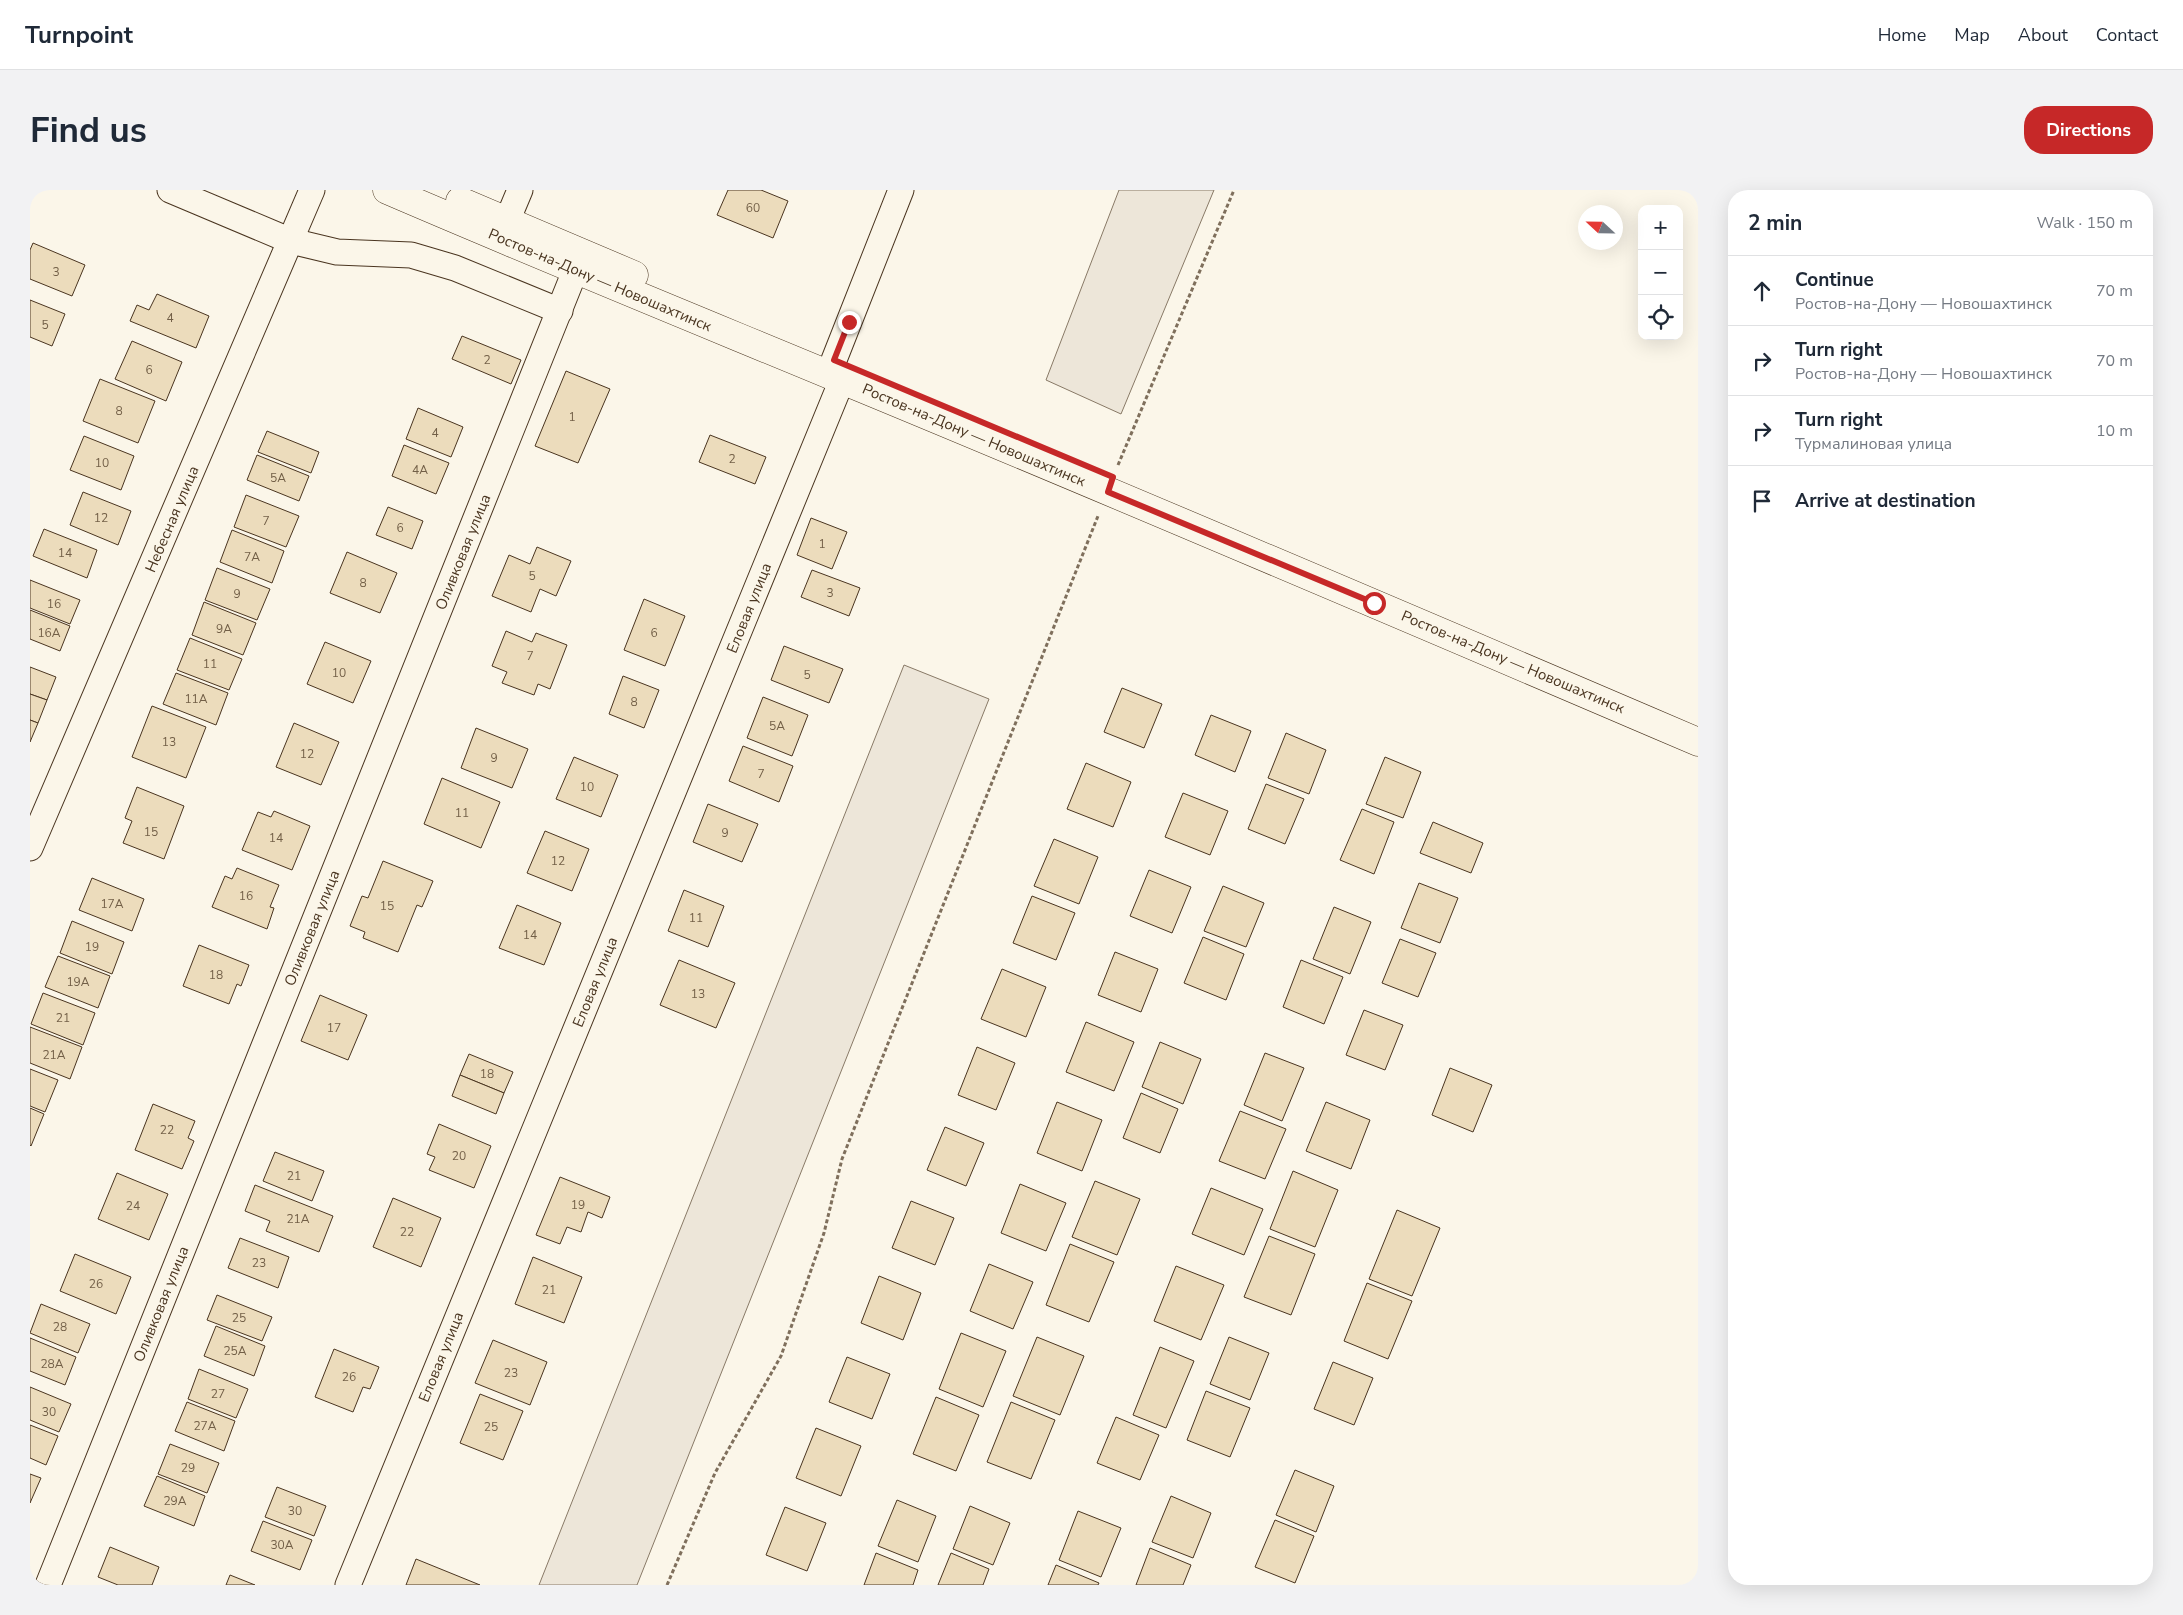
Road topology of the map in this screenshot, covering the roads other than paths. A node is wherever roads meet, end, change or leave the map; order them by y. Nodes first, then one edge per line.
1 (170, 190) edge
2 (312, 190) edge
3 (386, 190) edge
4 (433, 190) edge
5 (520, 190) edge
6 (902, 190) edge
7 (508, 221) junction
8 (291, 241) junction
9 (575, 271) junction
10 (560, 311) junction
11 (838, 370) junction
12 (1111, 484) junction
13 (1698, 726) edge
14 (1698, 742) edge
15 (30, 848) edge
16 (48, 1585) edge
17 (348, 1585) edge

1 - 8 street
2 - 8 street, Небесная улица
3 - 9 main road, Ростов-на-Дону — Новошахтинск
4 - 7 main road, Ростов-на-Дону — Новошахтинск
5 - 7 street
6 - 11 street, Еловая улица
7 - 11 main road, Ростов-на-Дону — Новошахтинск
8 - 10 street
8 - 15 street, Небесная улица
9 - 10 street, Оливковая улица
9 - 11 main road, Ростов-на-Дону — Новошахтинск
10 - 16 street, Оливковая улица
11 - 12 main road, Ростов-на-Дону — Новошахтинск
11 - 17 street, Еловая улица
12 - 13 main road, Ростов-на-Дону — Новошахтинск
12 - 14 main road, Ростов-на-Дону — Новошахтинск

